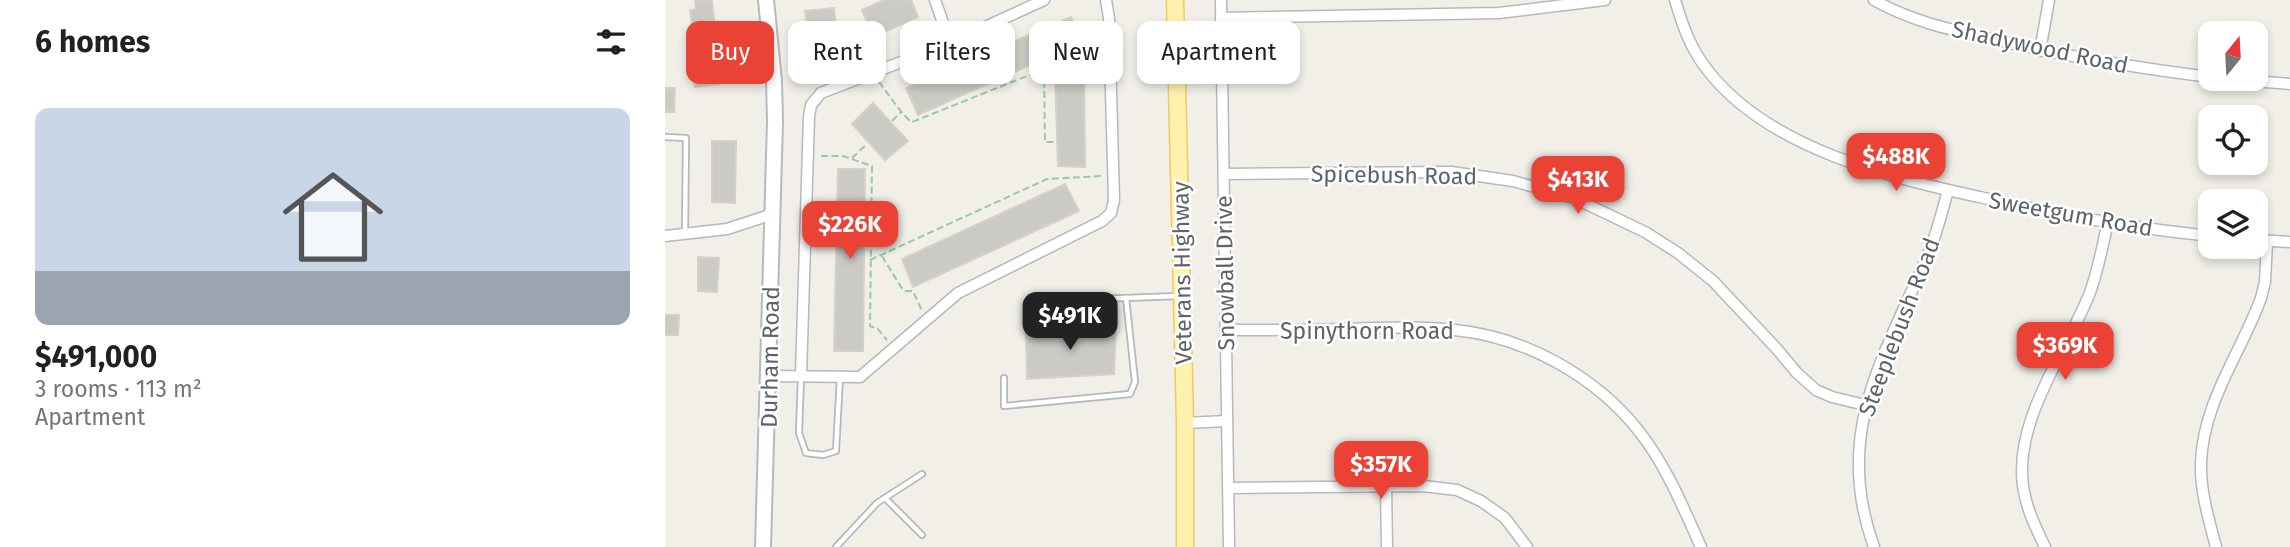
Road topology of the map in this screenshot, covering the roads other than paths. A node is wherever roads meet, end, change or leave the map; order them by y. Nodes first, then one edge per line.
1 (935, 0) edge
2 (1044, 0) edge
3 (1106, 0) edge
4 (1175, 0) edge
5 (1221, 0) edge
6 (1605, 0) edge
7 (1675, 0) edge
8 (1874, 0) edge
9 (2049, 0) edge
10 (769, 1) edge
11 (1221, 18) junction
12 (942, 21) edge
13 (998, 21) edge
14 (2040, 51) junction
15 (900, 62) edge
16 (2198, 75) edge
17 (2268, 82) edge
18 (2290, 84) edge
19 (665, 137) edge
20 (1224, 174) junction
21 (1948, 190) junction
22 (773, 214) junction
23 (2108, 222) junction
24 (2198, 234) edge
25 (685, 235) junction
26 (665, 236) edge
27 (2268, 240) edge
28 (2290, 242) edge
29 (2263, 259) edge
30 (1182, 296) junction
31 (1126, 298) junction
32 (1069, 300) dead end
33 (1226, 330) junction
34 (801, 375) junction
35 (769, 376) junction
36 (840, 377) junction
37 (1004, 378) dead end
38 (1865, 405) junction
39 (1227, 421) junction
40 (1185, 423) junction
41 (922, 474) dead end
42 (1386, 486) junction
43 (1229, 488) junction
44 (885, 498) junction
45 (922, 535) dead end
46 (763, 547) edge
47 (836, 547) edge
48 (1185, 547) edge
49 (1229, 547) edge
50 (1387, 547) edge
51 (1527, 547) edge
52 (1701, 547) edge
53 (1874, 547) edge
54 (2045, 547) edge
55 (2216, 547) edge

1 - 12 street
2 - 13 street
3 - 36 street
4 - 30 main road, Veterans Highway
5 - 11 street, Snowball Drive
6 - 11 street
7 - 21 street, Sweetgum Road
8 - 14 street, Shadywood Road
9 - 14 street
10 - 22 main road, Durham Road
11 - 20 street, Snowball Drive
14 - 16 street, Shadywood Road
15 - 34 street
17 - 18 street
19 - 25 lane
20 - 33 street, Snowball Drive
20 - 38 street, Spicebush Road
21 - 23 street, Sweetgum Road
21 - 38 street, Steeplebush Road
22 - 25 street
22 - 35 main road, Durham Road
23 - 24 street, Sweetgum Road
23 - 54 street
25 - 26 street
27 - 28 street
29 - 55 street
30 - 31 lane
30 - 40 main road, Veterans Highway
31 - 32 lane
31 - 37 lane
33 - 39 street, Snowball Drive
33 - 52 street, Spinythorn Road
34 - 35 street
34 - 36 street
34 - 36 lane
35 - 46 main road, Durham Road
38 - 53 street, Steeplebush Road
39 - 40 street
39 - 43 street, Snowball Drive
40 - 48 main road, Veterans Highway
41 - 44 lane
42 - 43 street
42 - 50 street
42 - 51 street
43 - 49 street, Snowball Drive
44 - 45 lane
44 - 47 lane

